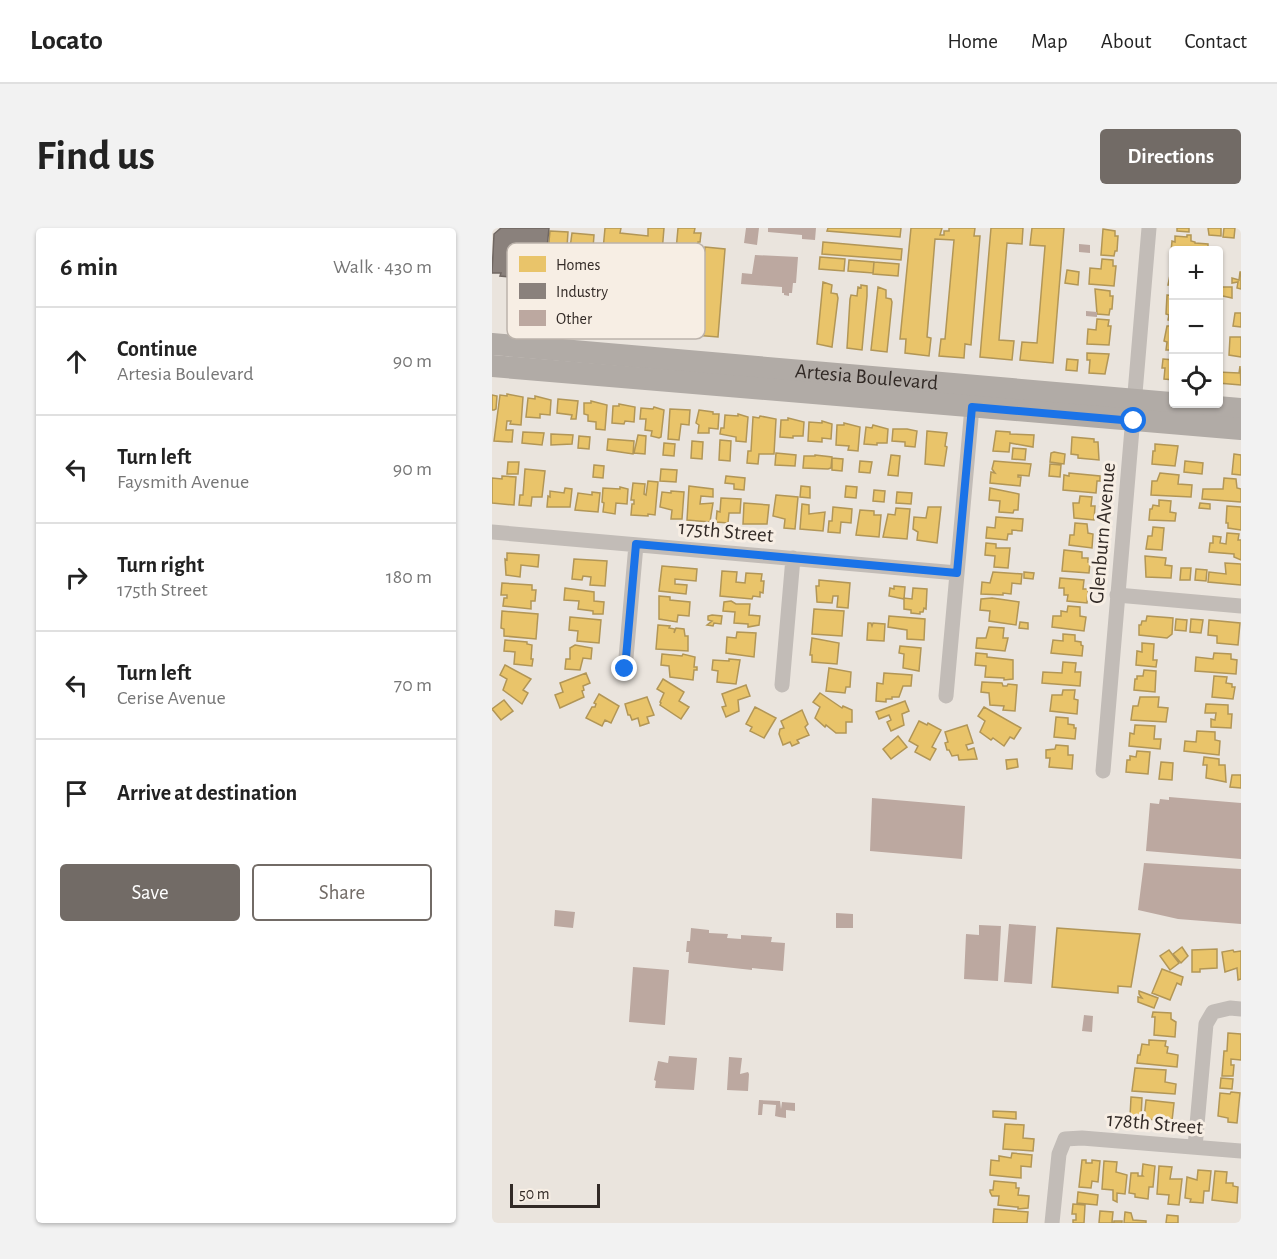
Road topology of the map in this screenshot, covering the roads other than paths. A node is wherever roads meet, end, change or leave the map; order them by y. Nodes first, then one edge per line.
1 (1149, 228) edge
2 (492, 344) edge
3 (492, 366) edge
4 (972, 407) junction
5 (1135, 410) junction
6 (1241, 410) edge
7 (1241, 429) edge
8 (492, 532) edge
9 (636, 544) junction
10 (793, 558) junction
11 (957, 573) junction
12 (1117, 595) junction
13 (1241, 606) edge
14 (625, 669) dead end
15 (782, 685) dead end
16 (946, 696) dead end
17 (1103, 771) dead end
18 (1241, 1009) edge
19 (1195, 1148) junction
20 (1241, 1151) edge
21 (1052, 1223) edge

1 - 5 street, Glenburn Avenue
2 - 5 main road, Artesia Boulevard
3 - 4 main road, Artesia Boulevard
4 - 5 main road, Artesia Boulevard
4 - 11 street
5 - 6 main road, Artesia Boulevard
5 - 7 main road, Artesia Boulevard
5 - 12 street, Glenburn Avenue
8 - 9 street, 175th Street
9 - 10 street, 175th Street
9 - 14 street
10 - 11 street, 175th Street
10 - 15 street
11 - 16 street
12 - 13 street
12 - 17 street, Glenburn Avenue
18 - 19 street
19 - 20 street, 178th Street
19 - 21 street, 178th Street

